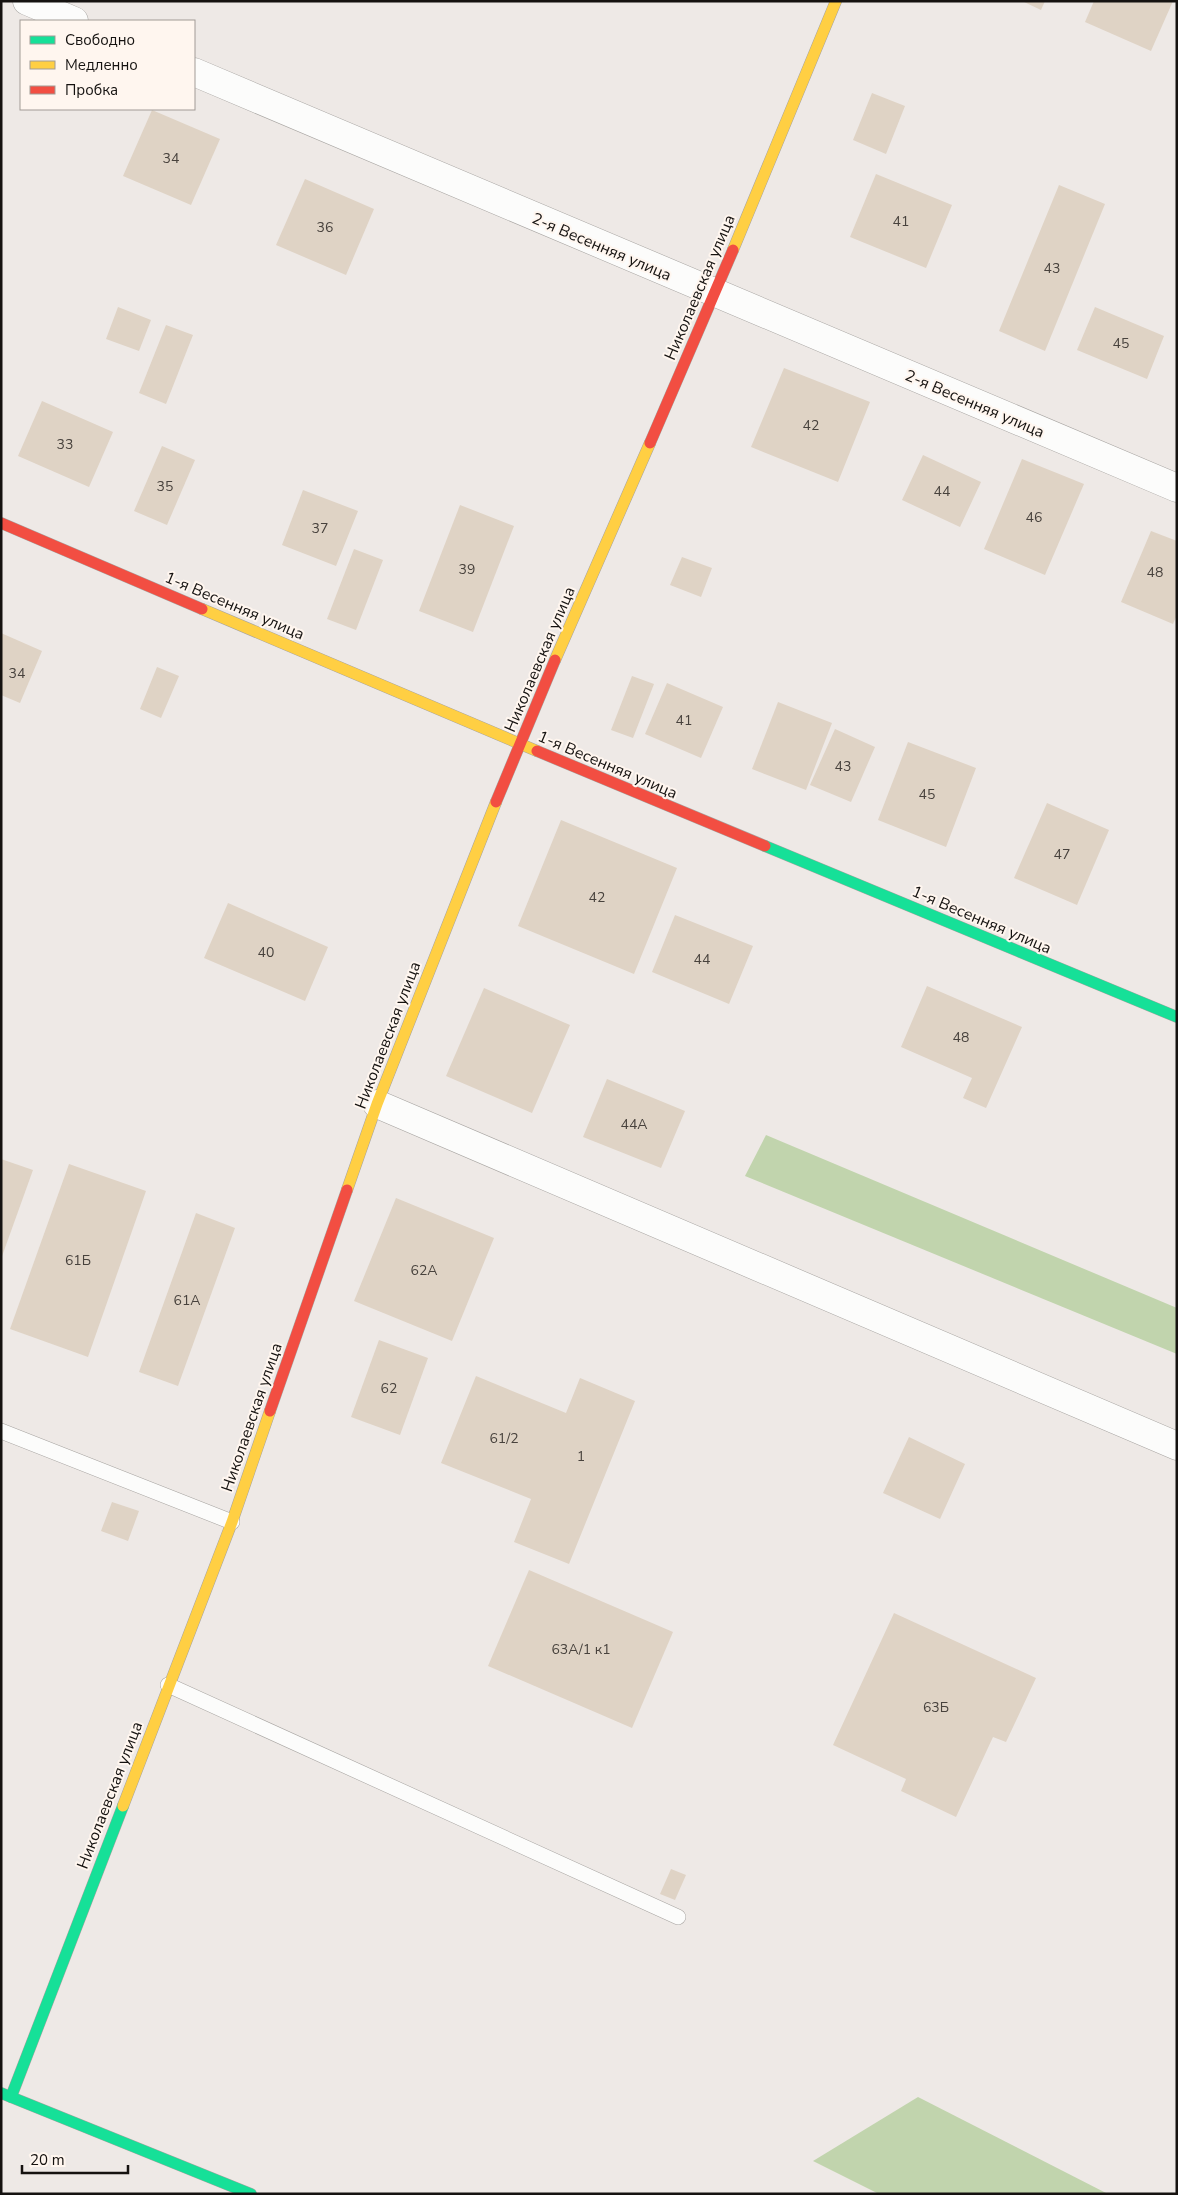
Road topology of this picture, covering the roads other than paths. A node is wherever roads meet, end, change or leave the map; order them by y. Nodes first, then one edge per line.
1 (27, 1) edge
2 (836, 1) edge
3 (72, 20) edge
4 (195, 72) edge
5 (715, 294) junction
6 (1177, 488) edge
7 (1, 523) edge
8 (519, 744) junction
9 (1177, 1017) edge
10 (377, 1104) junction
11 (1, 1431) edge
12 (1177, 1446) edge
13 (232, 1522) junction
14 (168, 1685) junction
15 (678, 1918) dead end
16 (6, 2095) edge
17 (251, 2194) edge

1 - 3 street
2 - 5 street, Николаевская улица
4 - 5 street, 2-я Весенняя улица
5 - 6 street, 2-я Весенняя улица
5 - 8 street, Николаевская улица
7 - 8 street, 1-я Весенняя улица
8 - 9 street, 1-я Весенняя улица
8 - 10 street, Николаевская улица
10 - 12 street
10 - 13 street, Николаевская улица
11 - 13 lane
13 - 14 street, Николаевская улица
14 - 15 lane
14 - 16 street, Николаевская улица
16 - 17 street

